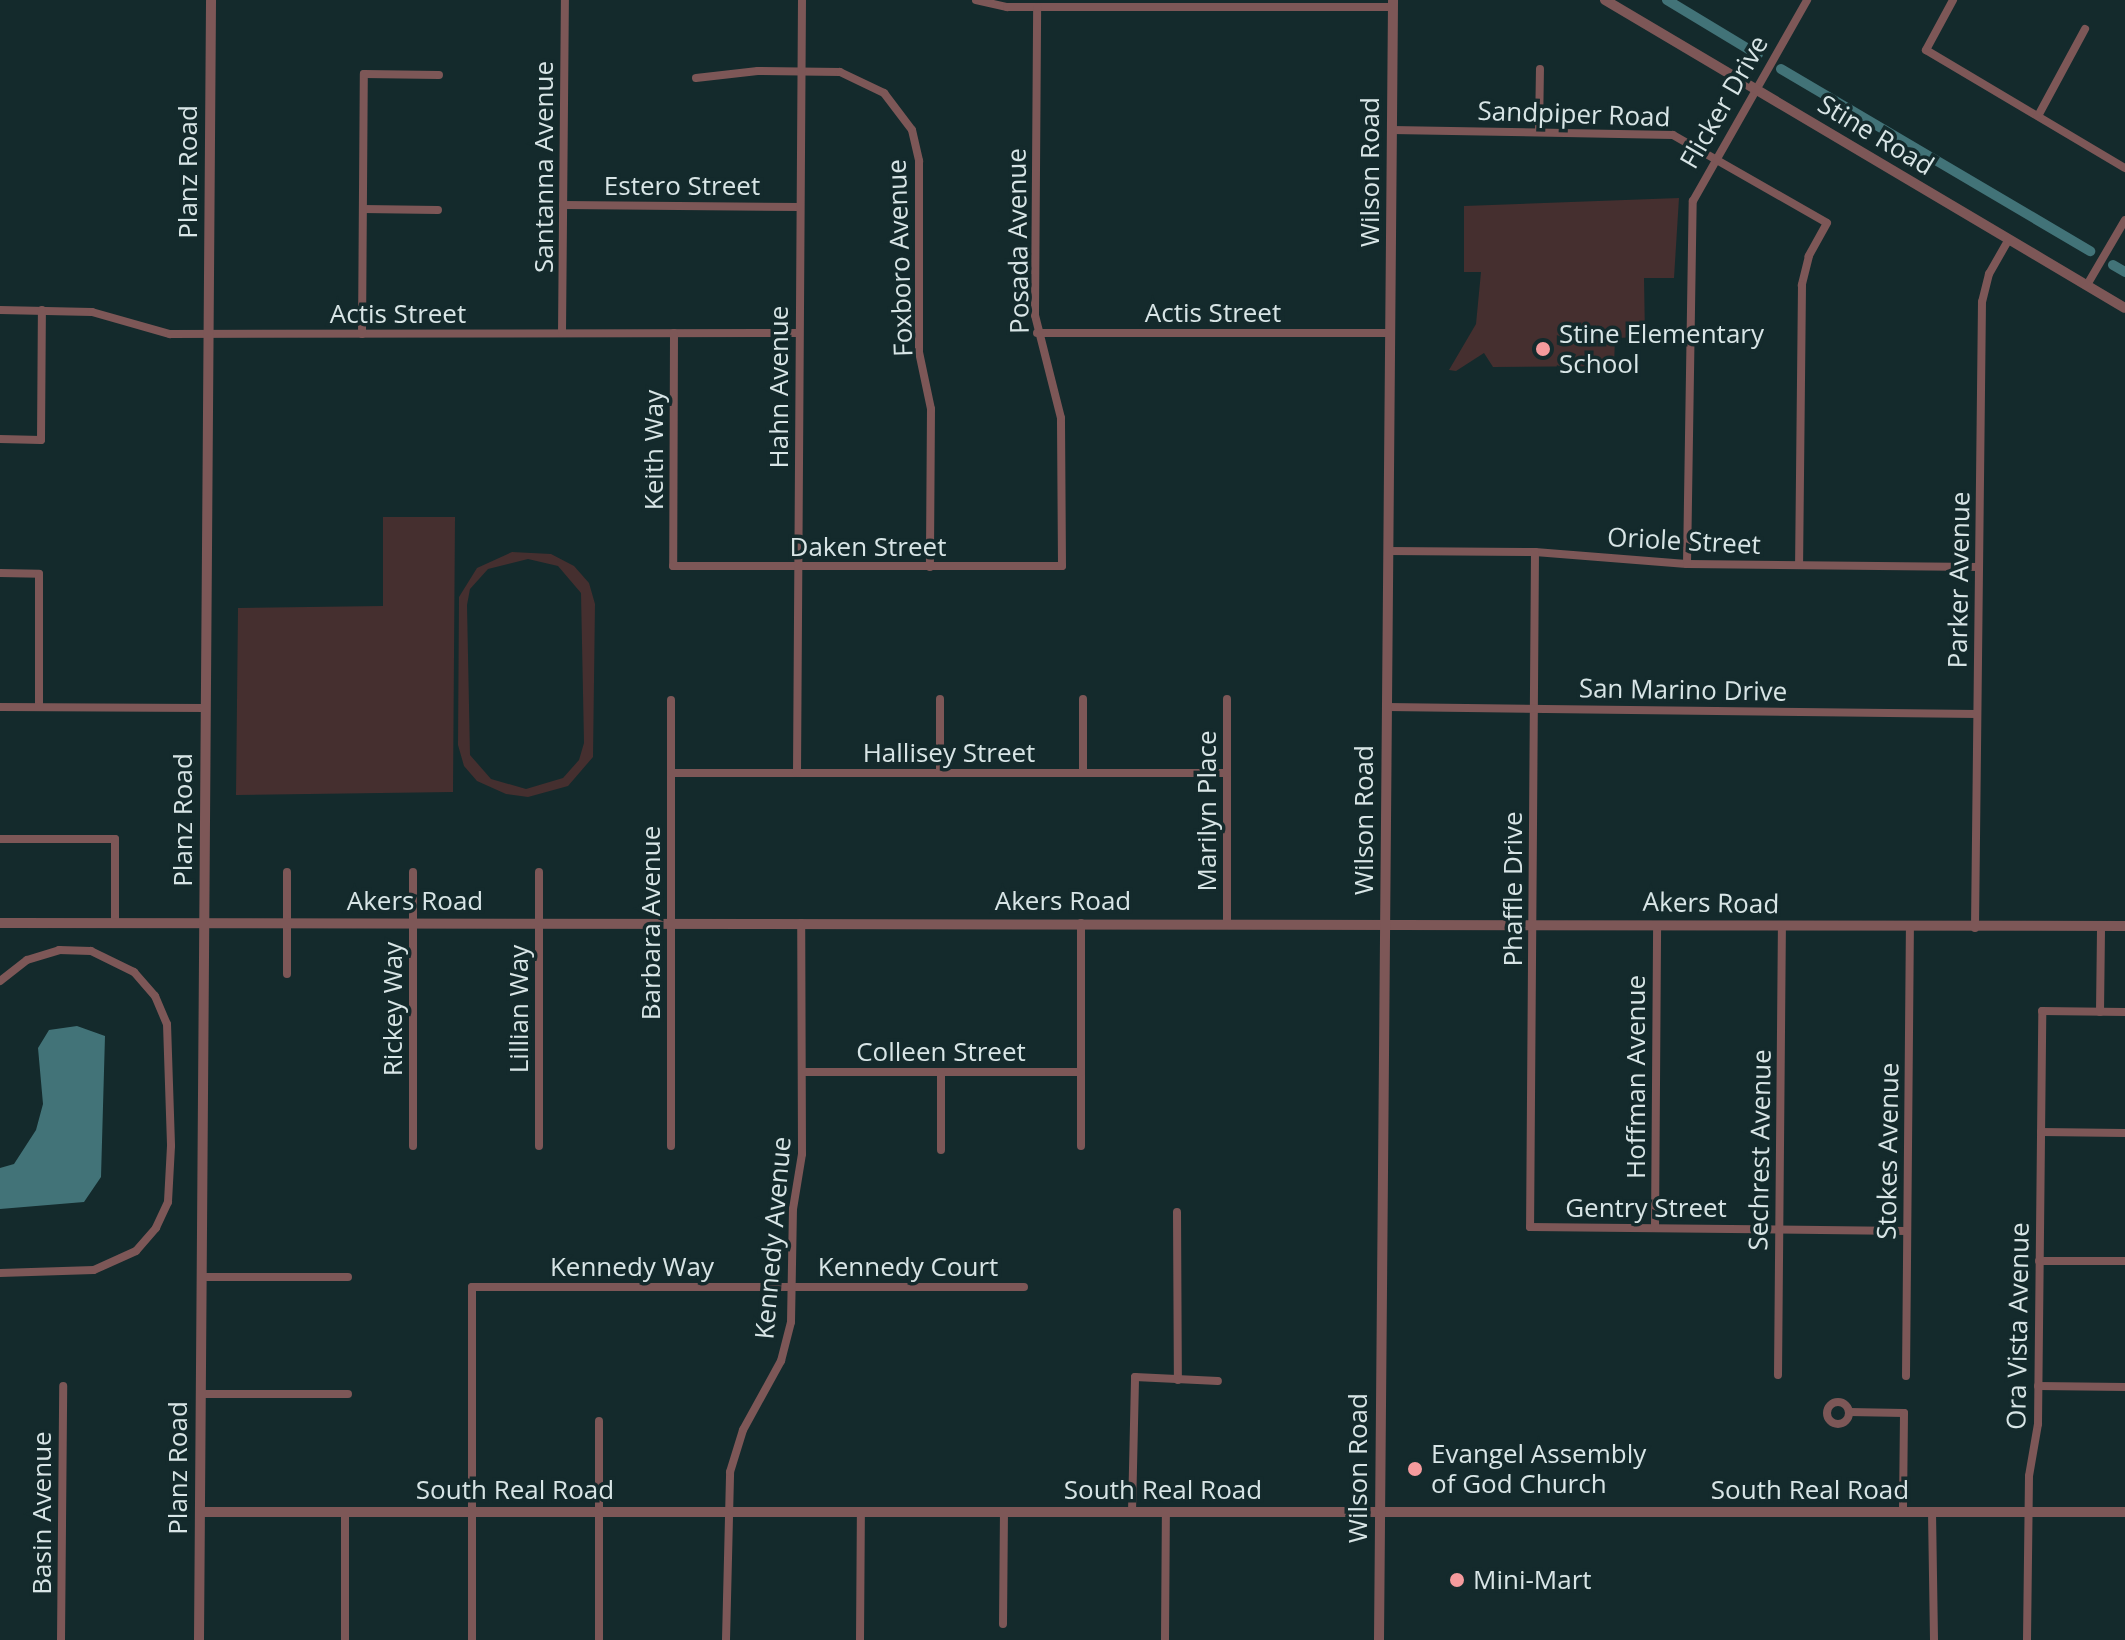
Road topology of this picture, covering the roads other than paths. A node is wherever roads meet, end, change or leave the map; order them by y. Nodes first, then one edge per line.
1 (211, 0) edge
2 (565, 0) edge
3 (802, 0) edge
4 (976, 0) edge
5 (1605, 0) edge
6 (1807, 0) edge
7 (1953, 0) edge
8 (1293, 3) edge
9 (1393, 3) edge
10 (1098, 4) edge
11 (1037, 7) junction
12 (2085, 29) dead end
13 (1540, 69) dead end
14 (801, 71) junction
15 (439, 75) dead end
16 (696, 78) dead end
17 (1755, 89) junction
18 (2038, 116) junction
19 (1392, 130) junction
20 (1539, 131) junction
21 (1715, 156) junction
22 (2125, 168) edge
23 (563, 205) junction
24 (800, 207) junction
25 (363, 209) junction
26 (438, 210) dead end
27 (2125, 220) edge
28 (2009, 239) junction
29 (2087, 285) junction
30 (2125, 308) edge
31 (0, 310) edge
32 (42, 310) junction
33 (562, 333) junction
34 (674, 333) junction
35 (799, 333) junction
36 (1037, 333) junction
37 (1390, 333) junction
38 (208, 334) junction
39 (362, 334) junction
40 (0, 439) edge
41 (1388, 551) junction
42 (1535, 552) junction
43 (1687, 564) junction
44 (1799, 565) junction
45 (673, 566) joint
46 (1062, 566) joint
47 (798, 567) junction
48 (930, 567) junction
49 (1979, 567) junction
50 (0, 573) edge
51 (940, 699) dead end
52 (1083, 699) dead end
53 (1227, 699) dead end
54 (671, 700) dead end
55 (0, 707) edge
56 (39, 707) junction
57 (1387, 707) junction
58 (206, 708) junction
59 (1534, 708) junction
60 (1977, 714) junction
61 (671, 773) junction
62 (797, 773) junction
63 (940, 773) junction
64 (1083, 773) junction
65 (1227, 773) junction
66 (0, 839) edge
67 (287, 872) dead end
68 (413, 872) dead end
69 (539, 872) dead end
70 (0, 923) edge
71 (115, 923) junction
72 (204, 923) junction
73 (287, 923) junction
74 (413, 923) junction
75 (539, 923) junction
76 (671, 923) junction
77 (801, 923) junction
78 (1081, 923) junction
79 (1227, 923) junction
80 (1385, 923) junction
81 (1532, 924) junction
82 (1657, 925) junction
83 (1782, 926) junction
84 (2125, 926) edge
85 (1910, 927) junction
86 (2101, 927) junction
87 (1975, 928) junction
88 (287, 974) dead end
89 (0, 981) edge
90 (2100, 1012) junction
91 (2125, 1012) edge
92 (802, 1072) junction
93 (941, 1072) junction
94 (1081, 1072) junction
95 (2041, 1132) junction
96 (2125, 1133) edge
97 (413, 1146) dead end
98 (539, 1146) dead end
99 (671, 1146) dead end
100 (1081, 1146) dead end
101 (941, 1150) dead end
102 (1177, 1212) dead end
103 (1530, 1227) joint
104 (1655, 1228) junction
105 (1780, 1230) junction
106 (1907, 1231) junction
107 (2039, 1261) junction
108 (2125, 1261) edge
109 (0, 1273) edge
110 (202, 1277) junction
111 (348, 1277) dead end
112 (792, 1287) junction
113 (1024, 1287) dead end
114 (1778, 1375) dead end
115 (1906, 1376) dead end
116 (1178, 1380) junction
117 (1218, 1381) dead end
118 (63, 1386) dead end
119 (2038, 1386) junction
120 (2125, 1387) edge
121 (201, 1394) junction
122 (348, 1394) dead end
123 (1849, 1412) dead end
124 (599, 1421) dead end
125 (200, 1512) junction
126 (345, 1512) junction
127 (472, 1512) junction
128 (599, 1512) junction
129 (726, 1512) junction
130 (861, 1512) junction
131 (1004, 1512) junction
132 (1132, 1512) junction
133 (1166, 1512) junction
134 (1380, 1512) junction
135 (1903, 1512) junction
136 (1932, 1512) junction
137 (2029, 1512) junction
138 (2125, 1512) edge
139 (1003, 1624) dead end
140 (61, 1640) edge
141 (199, 1640) edge
142 (345, 1640) edge
143 (472, 1640) edge
144 (599, 1640) edge
145 (726, 1640) edge
146 (860, 1640) edge
147 (1165, 1640) edge
148 (1379, 1640) edge
149 (1934, 1640) edge
150 (2027, 1640) edge

1 - 38 street, Planz Road
2 - 23 street, Santanna Avenue
3 - 14 street, Hahn Avenue
4 - 11 street
5 - 17 street, Stine Road
6 - 17 street, Flicker Drive
7 - 18 street
8 - 9 street
8 - 10 street
9 - 19 street, Wilson Road
10 - 11 street
11 - 36 street, Posada Avenue
12 - 18 street
13 - 20 street
14 - 16 street, Foxboro Avenue
14 - 24 street, Hahn Avenue
14 - 48 street, Foxboro Avenue
15 - 25 street
17 - 21 street, Flicker Drive
17 - 28 street, Stine Road
18 - 22 street
19 - 20 street, Sandpiper Road
19 - 37 street, Wilson Road
20 - 21 street, Sandpiper Road
21 - 43 street, Flicker Drive
21 - 44 street, Sandpiper Road
23 - 24 street, Estero Street
23 - 33 street, Santanna Avenue
24 - 35 street, Hahn Avenue
25 - 26 street
25 - 39 street
27 - 29 street
28 - 29 street, Stine Road
28 - 49 street, Parker Avenue
29 - 30 street, Stine Road
31 - 32 street, Actis Street
32 - 38 street, Actis Street
32 - 40 street
33 - 34 street, Actis Street
33 - 39 street, Actis Street
34 - 35 street, Actis Street
34 - 45 street, Keith Way
35 - 47 street, Hahn Avenue
36 - 37 street, Actis Street
36 - 46 street, Posada Avenue
37 - 41 street, Wilson Road
38 - 39 street, Actis Street
38 - 58 street, Planz Road
41 - 42 street, Oriole Street
41 - 57 street, Wilson Road
42 - 43 street, Oriole Street
42 - 59 street, Phaffle Drive
43 - 44 street, Oriole Street
44 - 49 street, Oriole Street
45 - 47 street, Daken Street
46 - 48 street, Daken Street
47 - 48 street, Daken Street
47 - 62 street, Hahn Avenue
49 - 60 street, Parker Avenue
50 - 56 street
51 - 63 street
52 - 64 street
53 - 65 street, Marilyn Place
54 - 61 street, Barbara Avenue
55 - 56 street
56 - 58 street
57 - 59 street, San Marino Drive
57 - 80 street, Wilson Road
58 - 72 street, Planz Road
59 - 60 street, San Marino Drive
59 - 81 street, Phaffle Drive
60 - 87 street, Parker Avenue
61 - 62 street, Hallisey Street
61 - 76 street, Barbara Avenue
62 - 63 street, Hallisey Street
63 - 64 street, Hallisey Street
64 - 65 street, Hallisey Street
65 - 79 street, Marilyn Place
66 - 71 street
67 - 73 street
68 - 74 street, Rickey Way
69 - 75 street, Lillian Way
70 - 71 street, Akers Road
71 - 72 street, Akers Road
72 - 73 street, Akers Road
72 - 110 street, Planz Road
73 - 74 street, Akers Road
73 - 88 street
74 - 75 street, Akers Road
74 - 97 street, Rickey Way
75 - 76 street, Akers Road
75 - 98 street, Lillian Way
76 - 77 street, Akers Road
76 - 99 street, Barbara Avenue
77 - 78 street, Akers Road
77 - 92 street, Kennedy Avenue
78 - 79 street, Akers Road
78 - 94 street
79 - 80 street, Akers Road
80 - 81 street, Akers Road
80 - 134 street, Wilson Road
81 - 82 street, Akers Road
81 - 103 street, Phaffle Drive
82 - 83 street, Akers Road
82 - 104 street, Hoffman Avenue
83 - 85 street, Akers Road
83 - 105 street, Sechrest Avenue
84 - 86 street, Akers Road
85 - 87 street, Akers Road
85 - 106 street, Stokes Avenue
86 - 87 street, Akers Road
86 - 90 street
89 - 109 street
90 - 91 street
90 - 95 street, Ora Vista Avenue
92 - 93 street, Colleen Street
92 - 112 street, Kennedy Avenue
93 - 94 street, Colleen Street
93 - 101 street
94 - 100 street
95 - 96 street
95 - 107 street, Ora Vista Avenue
102 - 116 street
103 - 104 street, Gentry Street
104 - 105 street, Gentry Street
105 - 106 street, Gentry Street
105 - 114 street, Sechrest Avenue
106 - 115 street, Stokes Avenue
107 - 108 street
107 - 119 street, Ora Vista Avenue
110 - 111 street
110 - 121 street, Planz Road
112 - 113 street, Kennedy Court
112 - 127 street, Kennedy Way
112 - 129 street, Kennedy Avenue
116 - 117 street
116 - 132 street
118 - 140 street, Basin Avenue
119 - 120 street
119 - 137 street, Ora Vista Avenue
121 - 122 street
121 - 125 street, Planz Road
123 - 135 street
124 - 128 street
125 - 126 street, South Real Road
125 - 141 street, Planz Road
126 - 127 street, South Real Road
126 - 142 street
127 - 128 street, South Real Road
127 - 143 street
128 - 129 street, South Real Road
128 - 144 street
129 - 130 street, South Real Road
129 - 145 street, Kennedy Avenue
130 - 131 street, South Real Road
130 - 146 street
131 - 132 street, South Real Road
131 - 139 street
132 - 133 street, South Real Road
133 - 134 street, South Real Road
133 - 147 street
134 - 135 street, South Real Road
134 - 148 street, Wilson Road
135 - 136 street, South Real Road
136 - 137 street, South Real Road
136 - 149 street
137 - 138 street, South Real Road
137 - 150 street, Ora Vista Avenue

